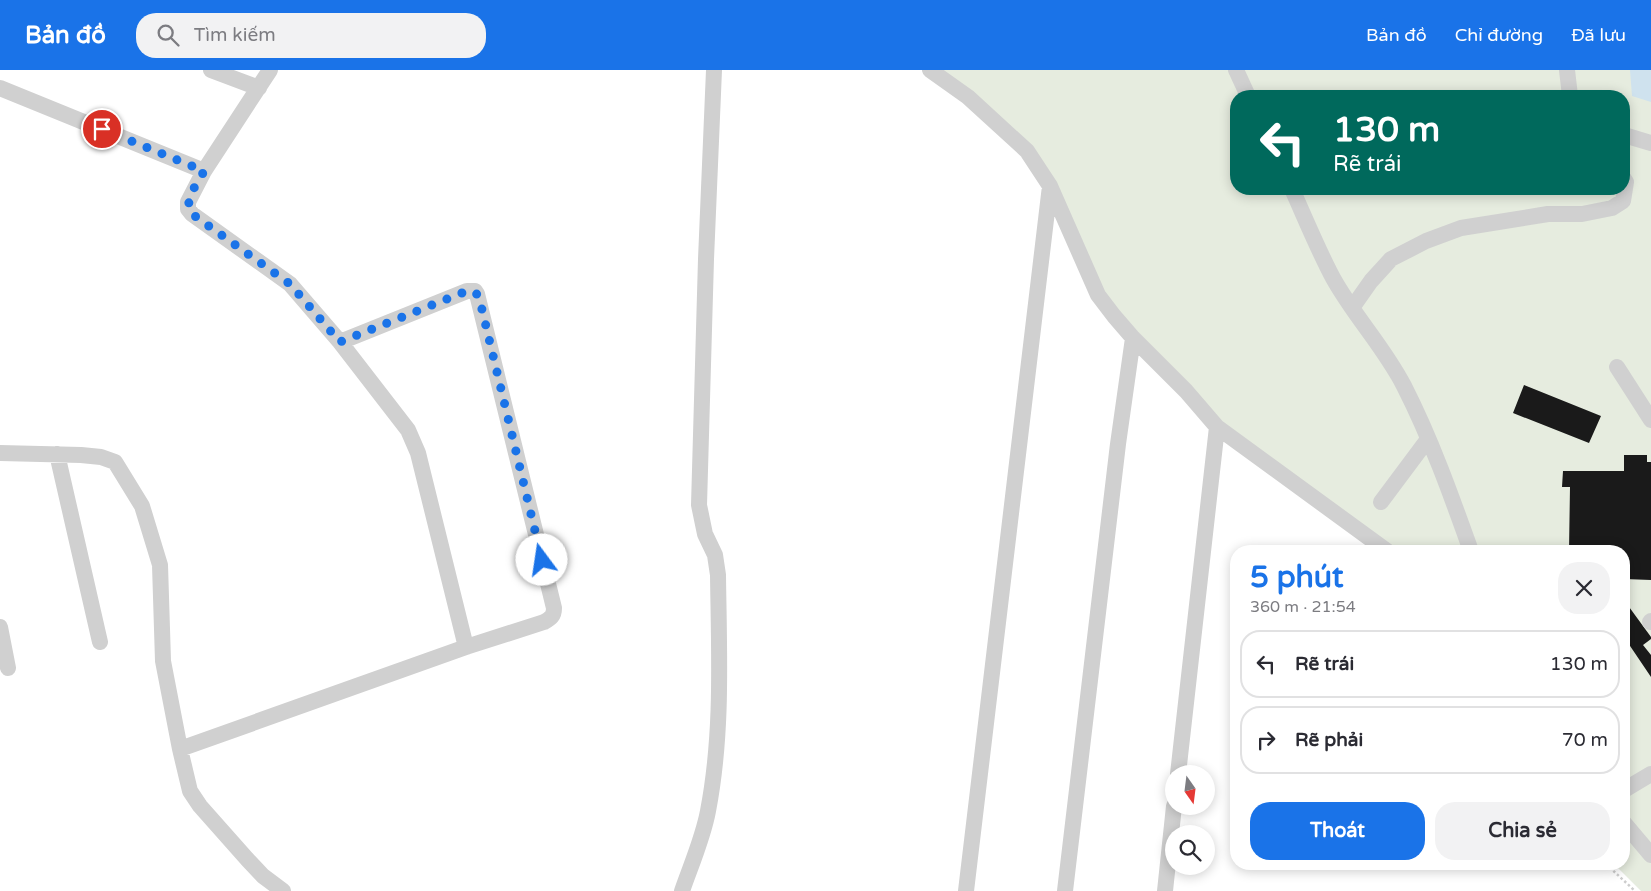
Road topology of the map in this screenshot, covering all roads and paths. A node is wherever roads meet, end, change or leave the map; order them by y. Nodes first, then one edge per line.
1 (211, 70) edge
2 (270, 70) edge
3 (714, 70) edge
4 (930, 70) edge
5 (1236, 70) edge
6 (1567, 70) edge
7 (0, 88) edge
8 (259, 88) junction
9 (1245, 90) edge
10 (1569, 90) edge
11 (1630, 137) edge
12 (1651, 143) edge
13 (204, 171) junction
14 (1050, 186) junction
15 (1295, 195) edge
16 (1624, 195) edge
17 (1352, 308) junction
18 (1133, 338) junction
19 (340, 342) junction
20 (1617, 367) dead end
21 (1651, 420) edge
22 (1217, 427) junction
23 (1428, 439) junction
24 (0, 453) edge
25 (57, 454) junction
26 (1381, 502) dead end
27 (1379, 545) edge
28 (1469, 545) edge
29 (0, 627) edge
30 (100, 642) dead end
31 (466, 647) junction
32 (8, 668) dead end
33 (180, 749) junction
34 (1179, 765) edge
35 (1651, 774) edge
36 (1630, 786) edge
37 (1173, 815) edge
38 (1630, 830) edge
39 (1651, 855) edge
40 (1612, 870) edge
41 (283, 891) edge
42 (682, 891) edge
43 (966, 891) edge
44 (1065, 891) edge
45 (1165, 891) edge
46 (1635, 891) edge

1 - 8 street
2 - 8 street
3 - 42 street
4 - 14 street
5 - 9 street
6 - 10 street
7 - 13 street
8 - 13 street
11 - 12 street
13 - 19 street
14 - 18 street
14 - 43 street
15 - 17 street
16 - 17 street
17 - 23 street
18 - 22 street
18 - 44 street
19 - 31 street
19 - 31 street
20 - 21 street
22 - 27 street
22 - 34 street
23 - 26 street
23 - 28 street
24 - 25 street
25 - 30 street
25 - 33 street
29 - 32 street
31 - 33 street
33 - 41 street
35 - 36 street
37 - 45 street
38 - 39 street
40 - 46 path

